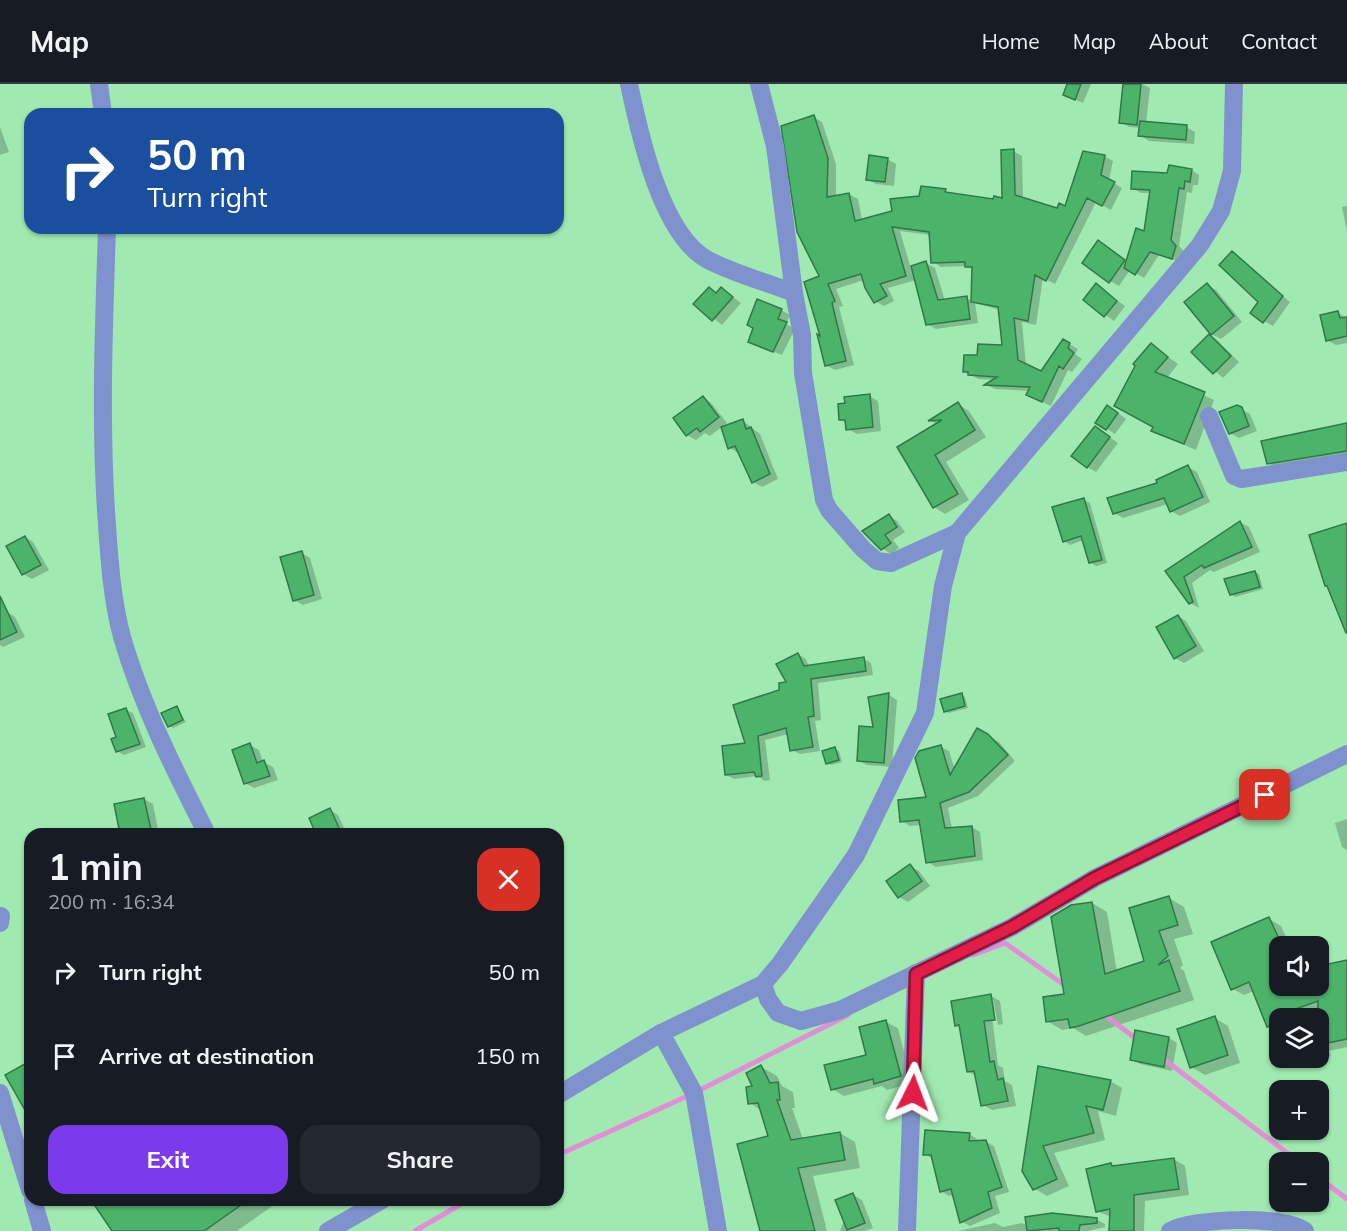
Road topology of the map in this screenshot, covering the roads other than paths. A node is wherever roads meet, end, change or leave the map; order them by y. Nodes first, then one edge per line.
1 (99, 84) edge
2 (629, 84) edge
3 (759, 84) edge
4 (1234, 84) edge
5 (102, 108) edge
6 (107, 234) edge
7 (794, 293) junction
8 (1209, 416) dead end
9 (1347, 462) edge
10 (957, 533) junction
11 (1347, 754) edge
12 (204, 828) edge
13 (916, 974) junction
14 (763, 984) junction
15 (661, 1033) junction
16 (564, 1091) edge
17 (0, 1093) edge
18 (24, 1171) edge
19 (35, 1206) edge
20 (360, 1206) edge
21 (42, 1231) edge
22 (328, 1231) edge
23 (718, 1231) edge
24 (907, 1231) edge
25 (1170, 1231) edge
26 (1305, 1231) edge

1 - 5 street
2 - 7 street
3 - 7 street
4 - 10 street
6 - 12 street
7 - 10 street
8 - 9 street
10 - 14 street
11 - 13 street
13 - 14 street
13 - 24 street
14 - 15 street
15 - 16 street
15 - 23 street
17 - 18 street
19 - 21 street
20 - 22 street
25 - 26 street

